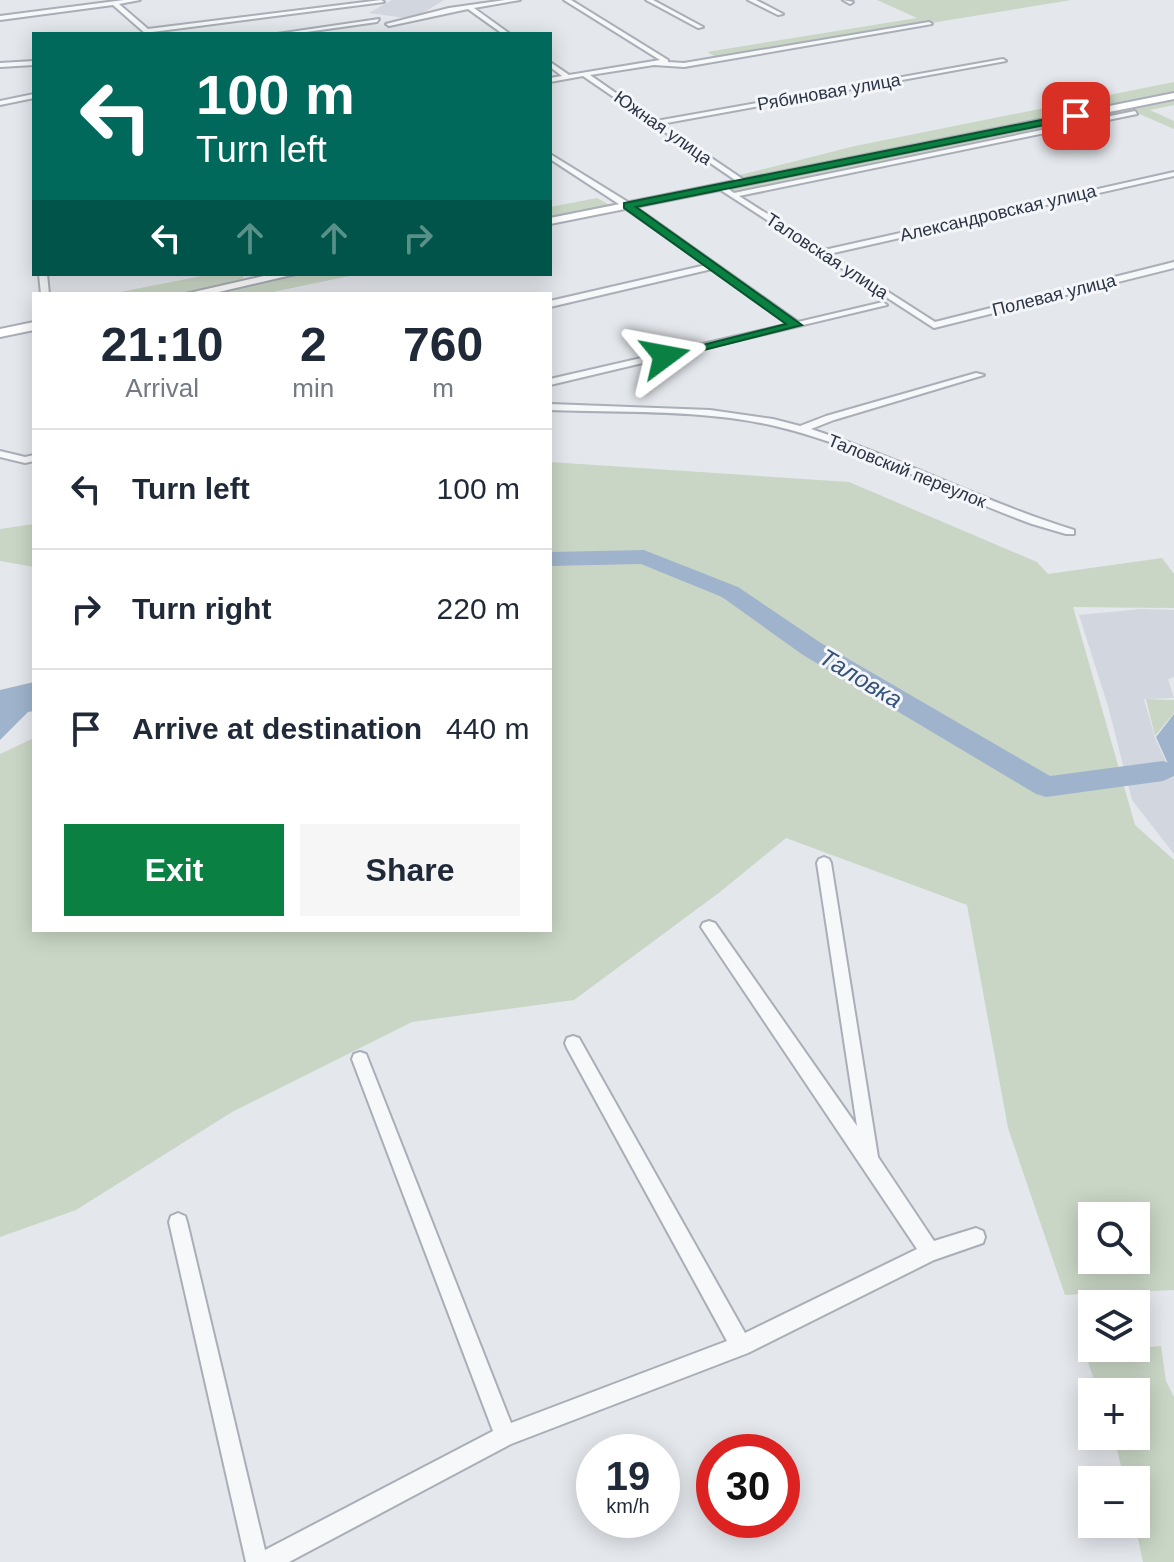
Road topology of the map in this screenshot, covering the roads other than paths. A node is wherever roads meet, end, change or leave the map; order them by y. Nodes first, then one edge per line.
1 (137, 0) edge
2 (449, 0) edge
3 (517, 0) edge
4 (567, 0) edge
5 (649, 0) edge
6 (751, 0) edge
7 (381, 2) edge
8 (114, 3) junction
9 (357, 4) junction
10 (469, 7) junction
11 (430, 14) junction
12 (780, 14) dead end
13 (0, 18) edge
14 (377, 20) junction
15 (389, 24) junction
16 (929, 24) dead end
17 (700, 27) dead end
18 (396, 29) dead end
19 (148, 32) edge
20 (156, 32) edge
21 (294, 32) edge
22 (504, 32) edge
23 (702, 55) dead end
24 (666, 61) junction
25 (1003, 61) dead end
26 (32, 63) edge
27 (654, 63) junction
28 (0, 65) edge
29 (552, 65) edge
30 (584, 74) junction
31 (568, 77) junction
32 (552, 80) edge
33 (32, 96) edge
34 (1174, 96) edge
35 (0, 103) edge
36 (1135, 113) dead end
37 (655, 123) junction
38 (552, 157) edge
39 (1174, 174) edge
40 (741, 182) junction
41 (720, 187) junction
42 (733, 195) junction
43 (628, 206) junction
44 (552, 221) edge
45 (822, 253) junction
46 (1174, 265) edge
47 (714, 266) junction
48 (251, 278) edge
49 (198, 292) edge
50 (552, 304) edge
51 (883, 305) dead end
52 (796, 325) junction
53 (934, 325) joint
54 (32, 326) edge
55 (0, 333) edge
56 (979, 375) dead end
57 (552, 382) edge
58 (552, 407) edge
59 (802, 429) junction
60 (0, 454) edge
61 (32, 458) edge
62 (1070, 532) dead end
63 (824, 863) dead end
64 (709, 927) dead end
65 (573, 1043) dead end
66 (360, 1059) dead end
67 (871, 1162) junction
68 (178, 1222) dead end
69 (976, 1237) dead end
70 (930, 1252) junction
71 (741, 1346) junction
72 (505, 1436) junction
73 (257, 1562) edge
74 (266, 1562) edge

1 - 8 street
2 - 11 street
3 - 10 street
4 - 24 street
5 - 17 street
6 - 12 street
7 - 9 street
8 - 13 street
8 - 19 street
9 - 14 street
9 - 20 street
10 - 11 street
10 - 22 street
11 - 15 street
14 - 15 street
14 - 21 street
15 - 18 street
16 - 27 street
23 - 24 street
24 - 27 street
25 - 37 street, Рябиновая улица
26 - 28 street
27 - 30 street
29 - 31 street
30 - 31 street
30 - 37 street, Южная улица
31 - 32 street
33 - 35 street
34 - 40 street
36 - 42 street
37 - 40 street, Южная улица
38 - 43 street
39 - 45 street, Александровская улица
40 - 41 street
41 - 42 street, Таловская улица
41 - 43 street
42 - 45 street, Таловская улица
43 - 44 street
43 - 47 street
45 - 53 street, Таловская улица
46 - 53 street, Полевая улица
47 - 50 street
47 - 52 street
48 - 49 street
51 - 52 street
52 - 57 street
54 - 55 street
56 - 59 street
58 - 59 street, Таловский переулок
59 - 62 street, Таловский переулок
60 - 61 street
63 - 67 street
64 - 67 street
65 - 71 street
66 - 72 street
67 - 70 street
68 - 73 street
69 - 70 street
70 - 71 street
71 - 72 street
72 - 74 street

